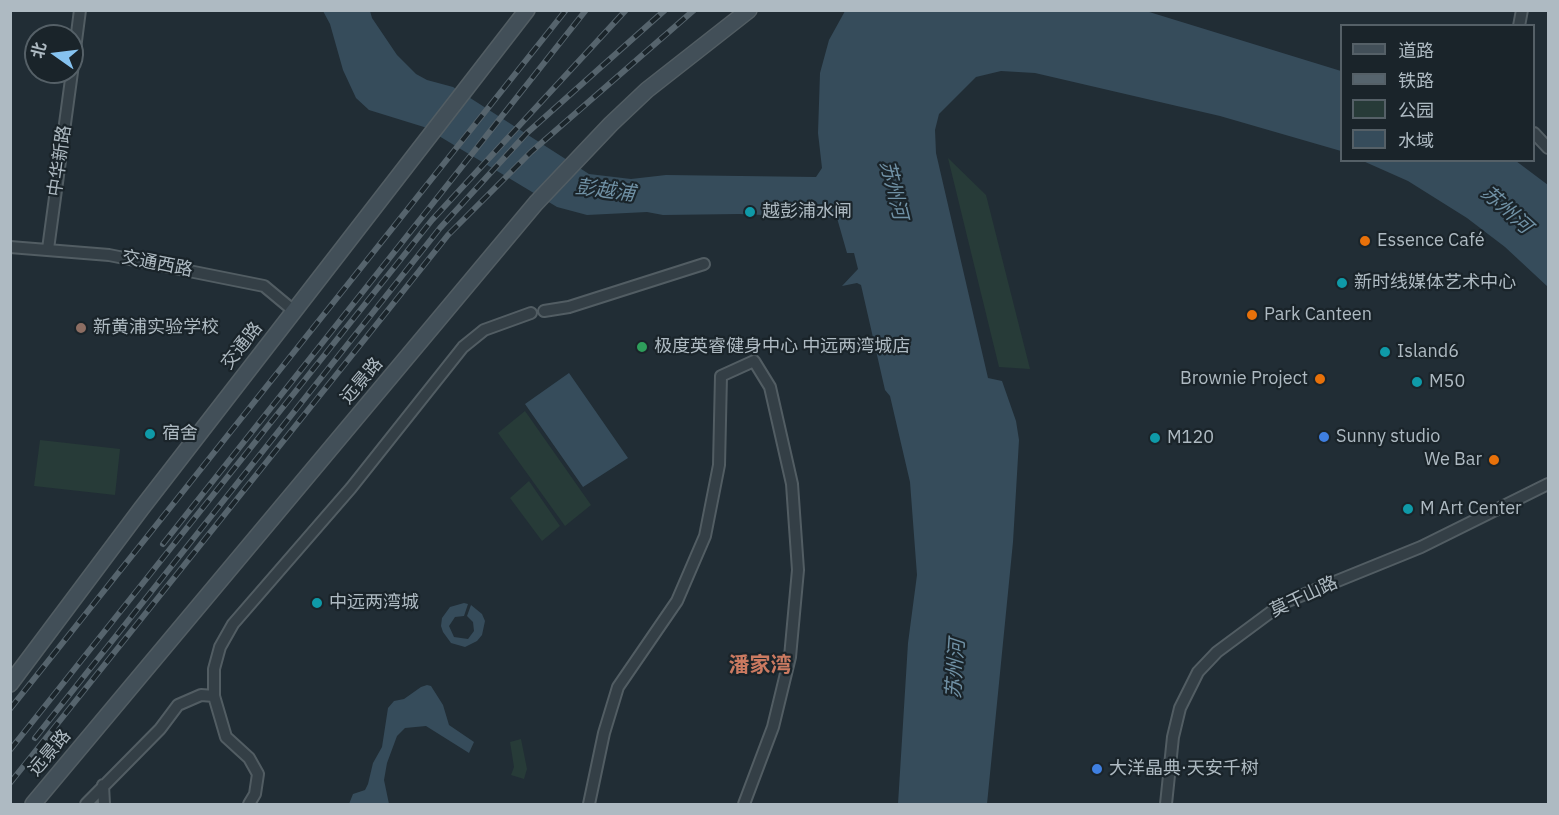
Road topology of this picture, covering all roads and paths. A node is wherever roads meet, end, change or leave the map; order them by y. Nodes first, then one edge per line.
1 (516, 10) edge
2 (527, 10) edge
3 (749, 10) edge
4 (508, 35) junction
5 (70, 84) edge
6 (1535, 135) edge
7 (1548, 148) edge
8 (10, 247) edge
9 (48, 249) junction
10 (704, 264) dead end
11 (294, 311) junction
12 (544, 311) dead end
13 (531, 313) dead end
14 (1548, 484) edge
15 (10, 684) edge
16 (214, 696) junction
17 (103, 786) junction
18 (252, 799) edge
19 (33, 804) edge
20 (86, 804) edge
21 (104, 804) edge
22 (589, 804) edge
23 (744, 804) edge
24 (1166, 804) edge

1 - 4 street, 交通路
2 - 4 street, 交通路
3 - 19 street, 远景路
4 - 11 street, 交通路
5 - 9 street, 中华新路
6 - 7 street
8 - 9 street, 交通西路
9 - 11 street, 交通西路
10 - 12 street
11 - 15 street, 交通路
13 - 16 street
14 - 24 street, 莫干山路
16 - 17 street
16 - 18 street
17 - 20 street
17 - 21 street
22 - 23 street

